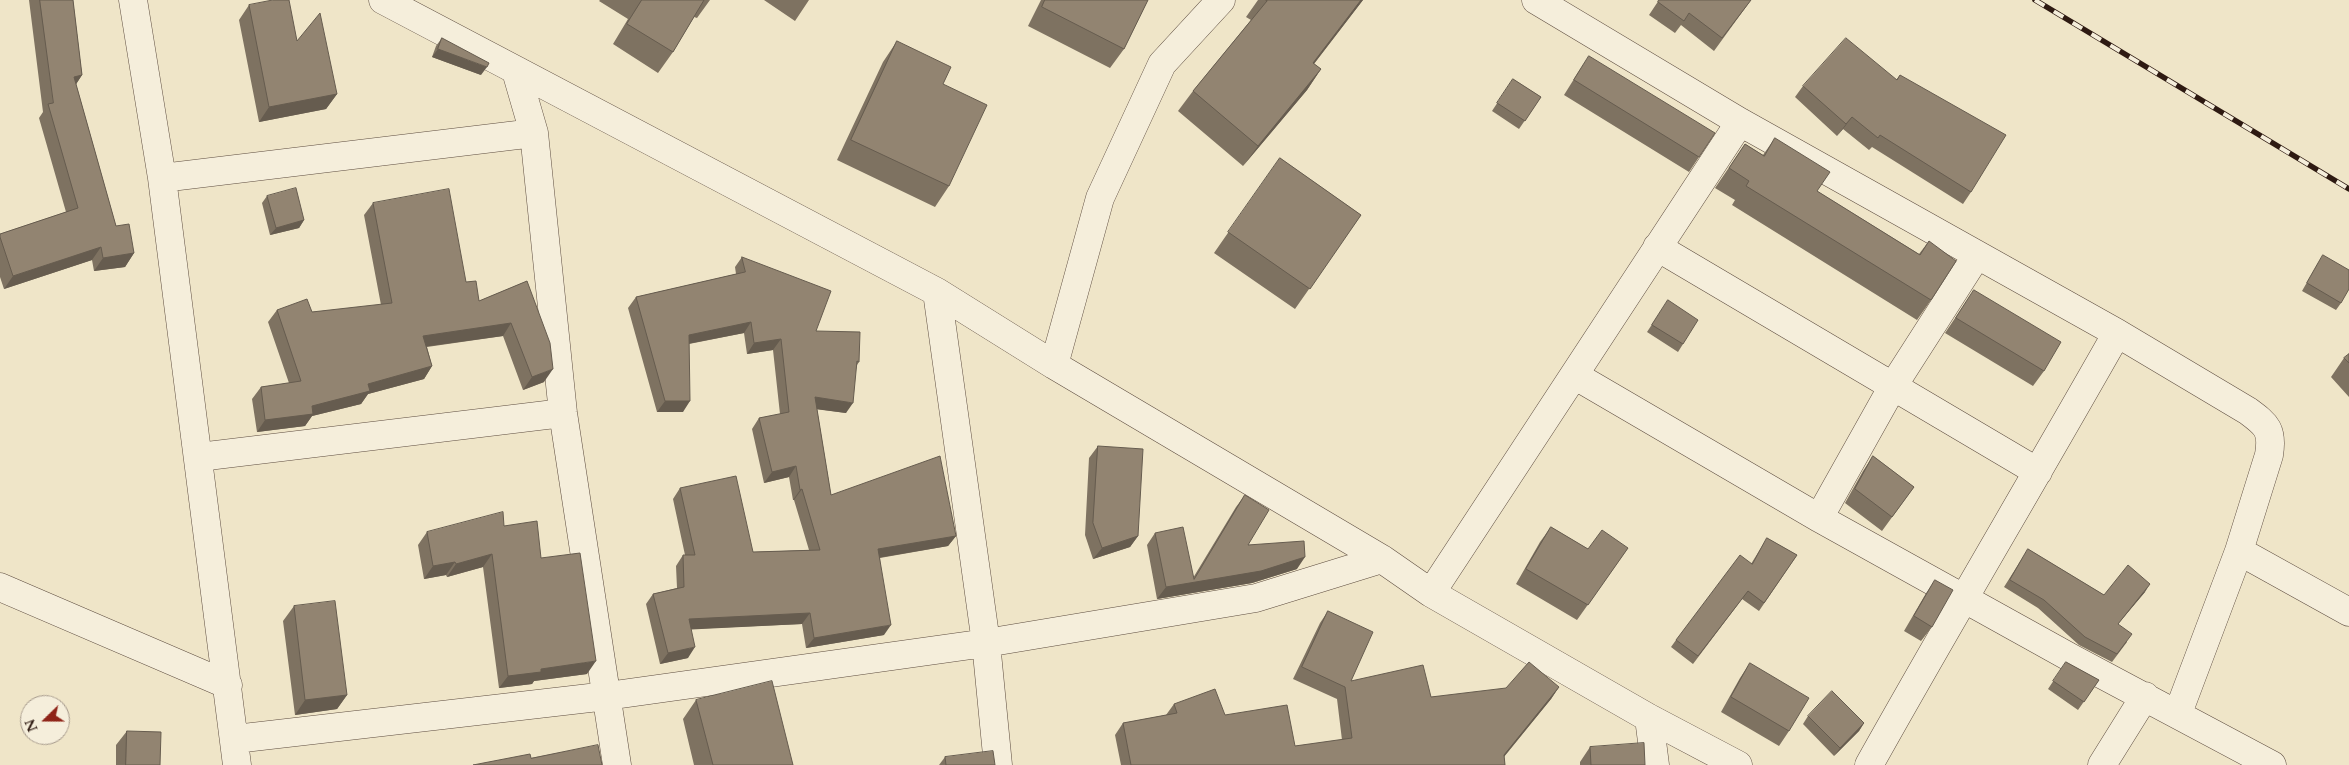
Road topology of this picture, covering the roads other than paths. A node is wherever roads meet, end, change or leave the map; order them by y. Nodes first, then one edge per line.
1 (133, 0) edge
2 (383, 0) edge
3 (1220, 0) edge
4 (1536, 0) edge
5 (516, 71) junction
6 (1740, 122) junction
7 (534, 133) junction
8 (162, 178) junction
9 (1657, 248) junction
10 (1977, 255) junction
11 (937, 292) junction
12 (2117, 333) junction
13 (1054, 365) junction
14 (1574, 375) junction
15 (1893, 386) junction
16 (563, 413) junction
17 (199, 457) junction
18 (2038, 472) junction
19 (1819, 518) junction
20 (2239, 551) junction
21 (1382, 559) junction
22 (0, 587) edge
23 (1431, 593) junction
24 (1964, 597) junction
25 (2349, 612) edge
26 (986, 643) junction
27 (228, 685) junction
28 (607, 696) junction
29 (2145, 696) junction
30 (2178, 713) junction
31 (1649, 718) junction
32 (236, 752) edge
33 (617, 765) edge
34 (998, 765) edge
35 (1655, 765) edge
36 (1738, 765) edge
37 (1869, 765) edge
38 (2102, 765) edge
39 (2272, 765) edge

1 - 8 street
2 - 5 street
3 - 13 street
4 - 6 street
5 - 7 street
5 - 11 street
6 - 9 street
6 - 10 street
7 - 8 street
7 - 16 street
8 - 17 street
9 - 14 street
9 - 15 street
10 - 12 street
10 - 15 street
11 - 13 street
11 - 26 street
12 - 18 street
12 - 20 street
13 - 21 street
14 - 19 street
14 - 23 street
15 - 18 street
15 - 19 street
16 - 17 street
16 - 28 street
17 - 27 street
18 - 24 street
19 - 24 street
20 - 25 street
20 - 30 street
21 - 23 street
21 - 26 street
22 - 27 street
23 - 31 street
24 - 29 street
24 - 37 street
26 - 28 street
26 - 34 street
27 - 32 street
28 - 32 street
28 - 33 street
29 - 30 street
29 - 38 street
30 - 39 street
31 - 35 street
31 - 36 street

